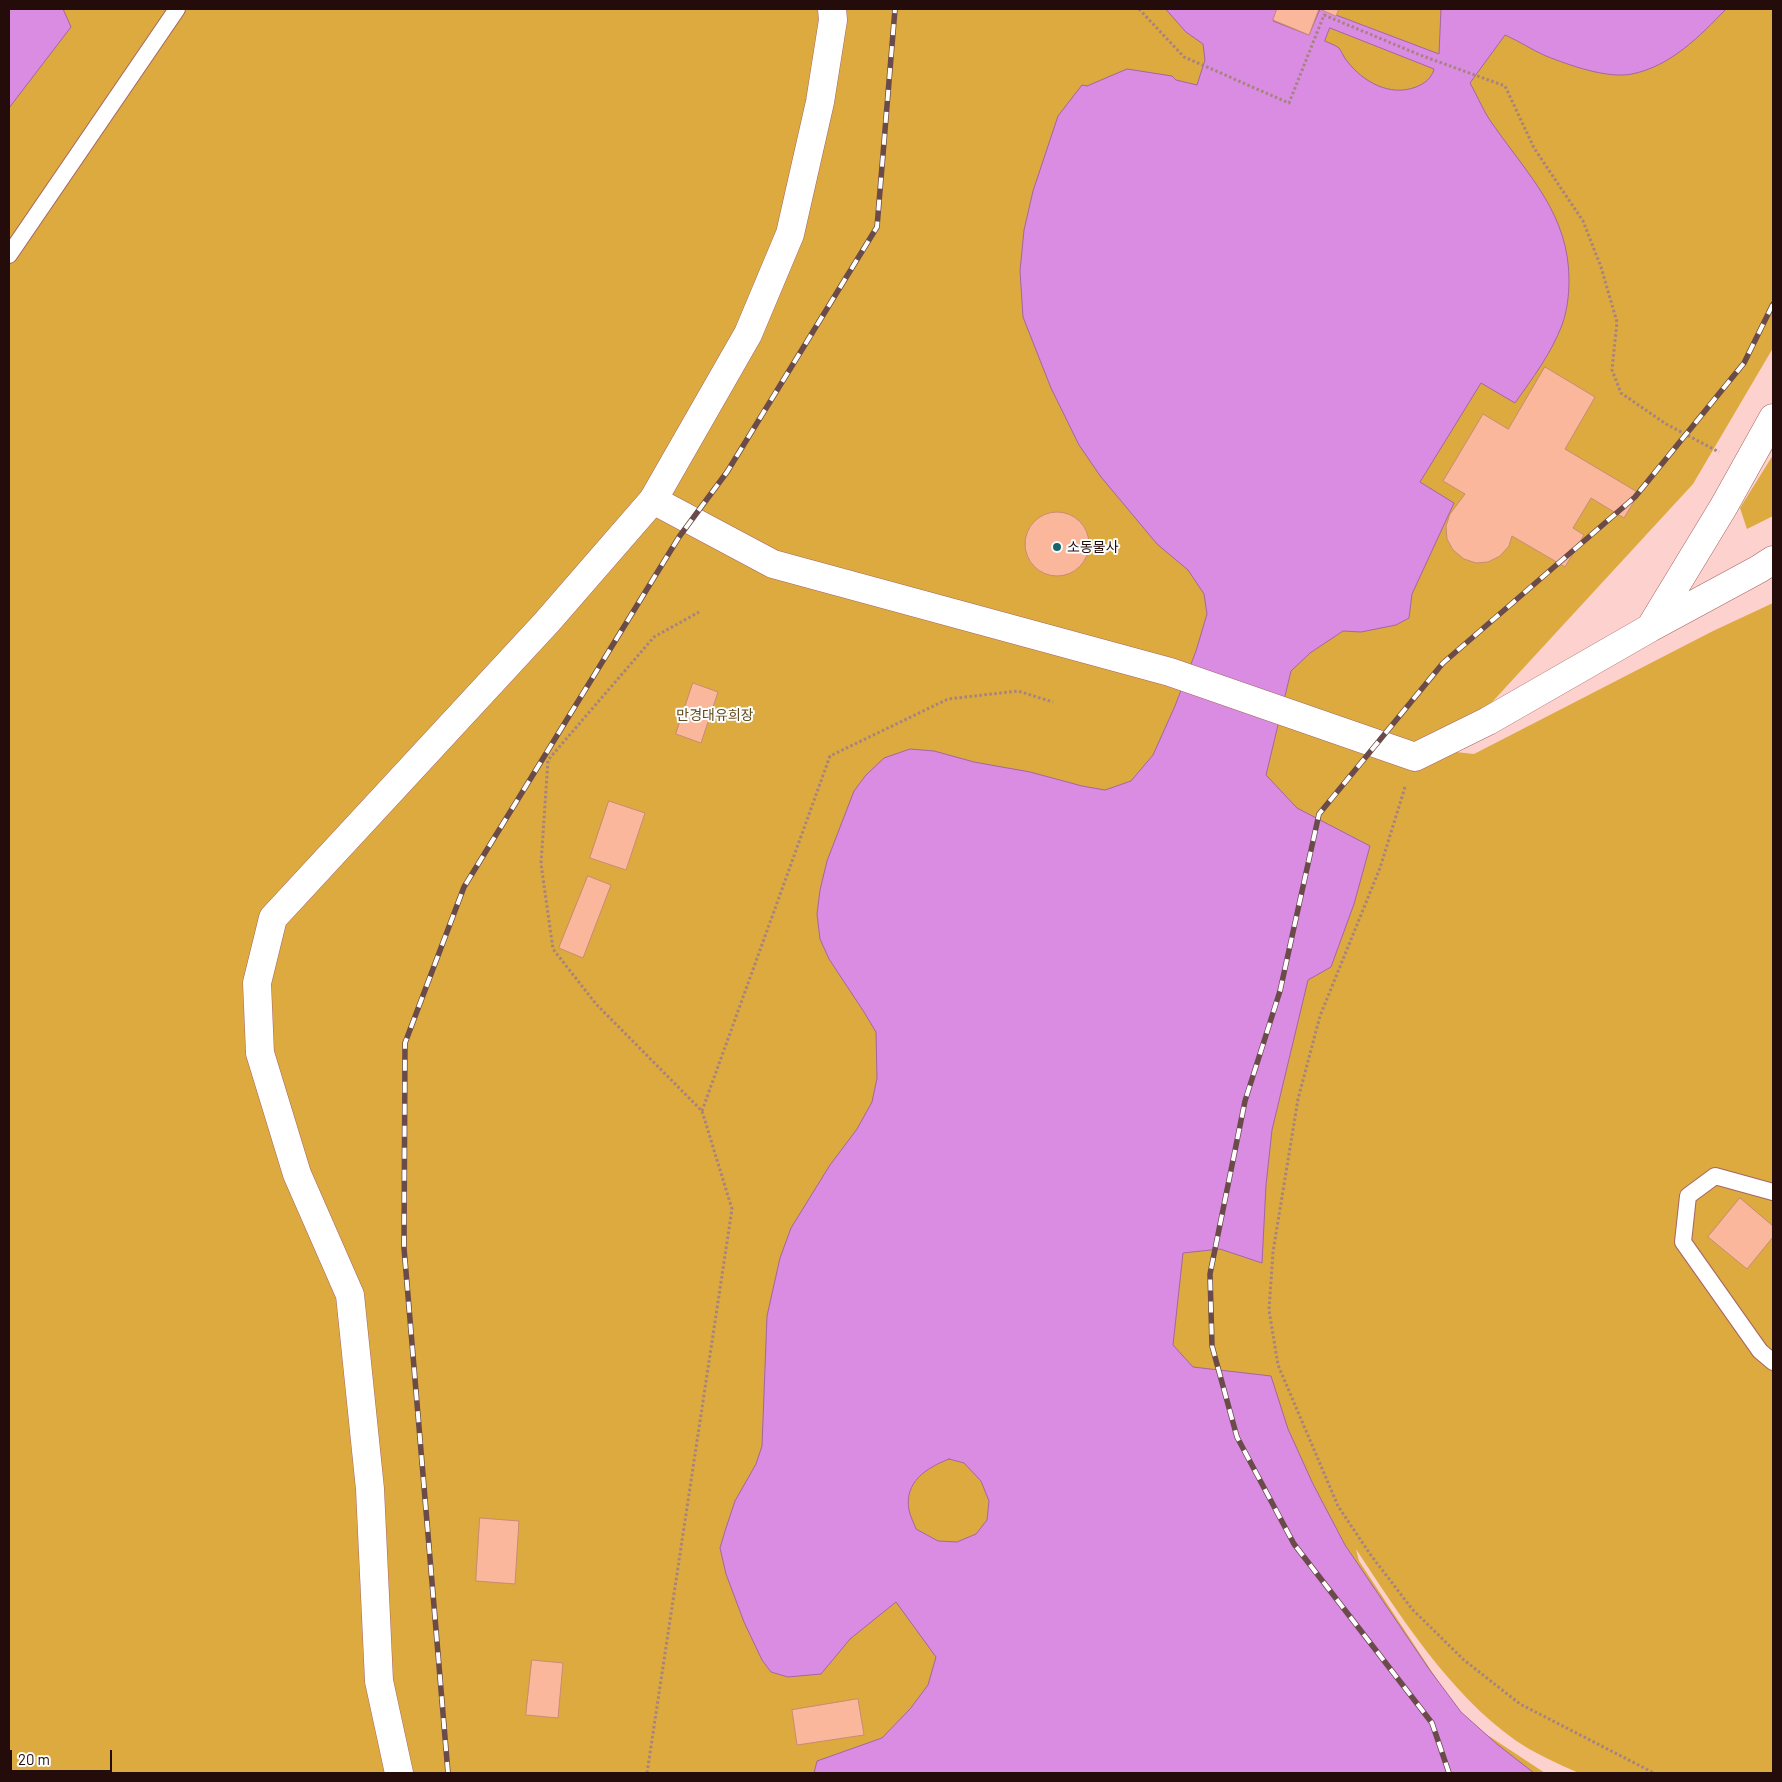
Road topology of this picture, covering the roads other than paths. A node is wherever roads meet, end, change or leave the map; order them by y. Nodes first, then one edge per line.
1 (177, 9) edge
2 (832, 9) edge
3 (9, 255) edge
4 (1773, 418) edge
5 (653, 500) junction
6 (1773, 560) edge
7 (1650, 628) junction
8 (1773, 1192) edge
9 (1773, 1362) edge
10 (399, 1773) edge

1 - 3 lane
2 - 5 street
4 - 7 street
5 - 7 street
5 - 10 street
6 - 7 street
8 - 9 lane

